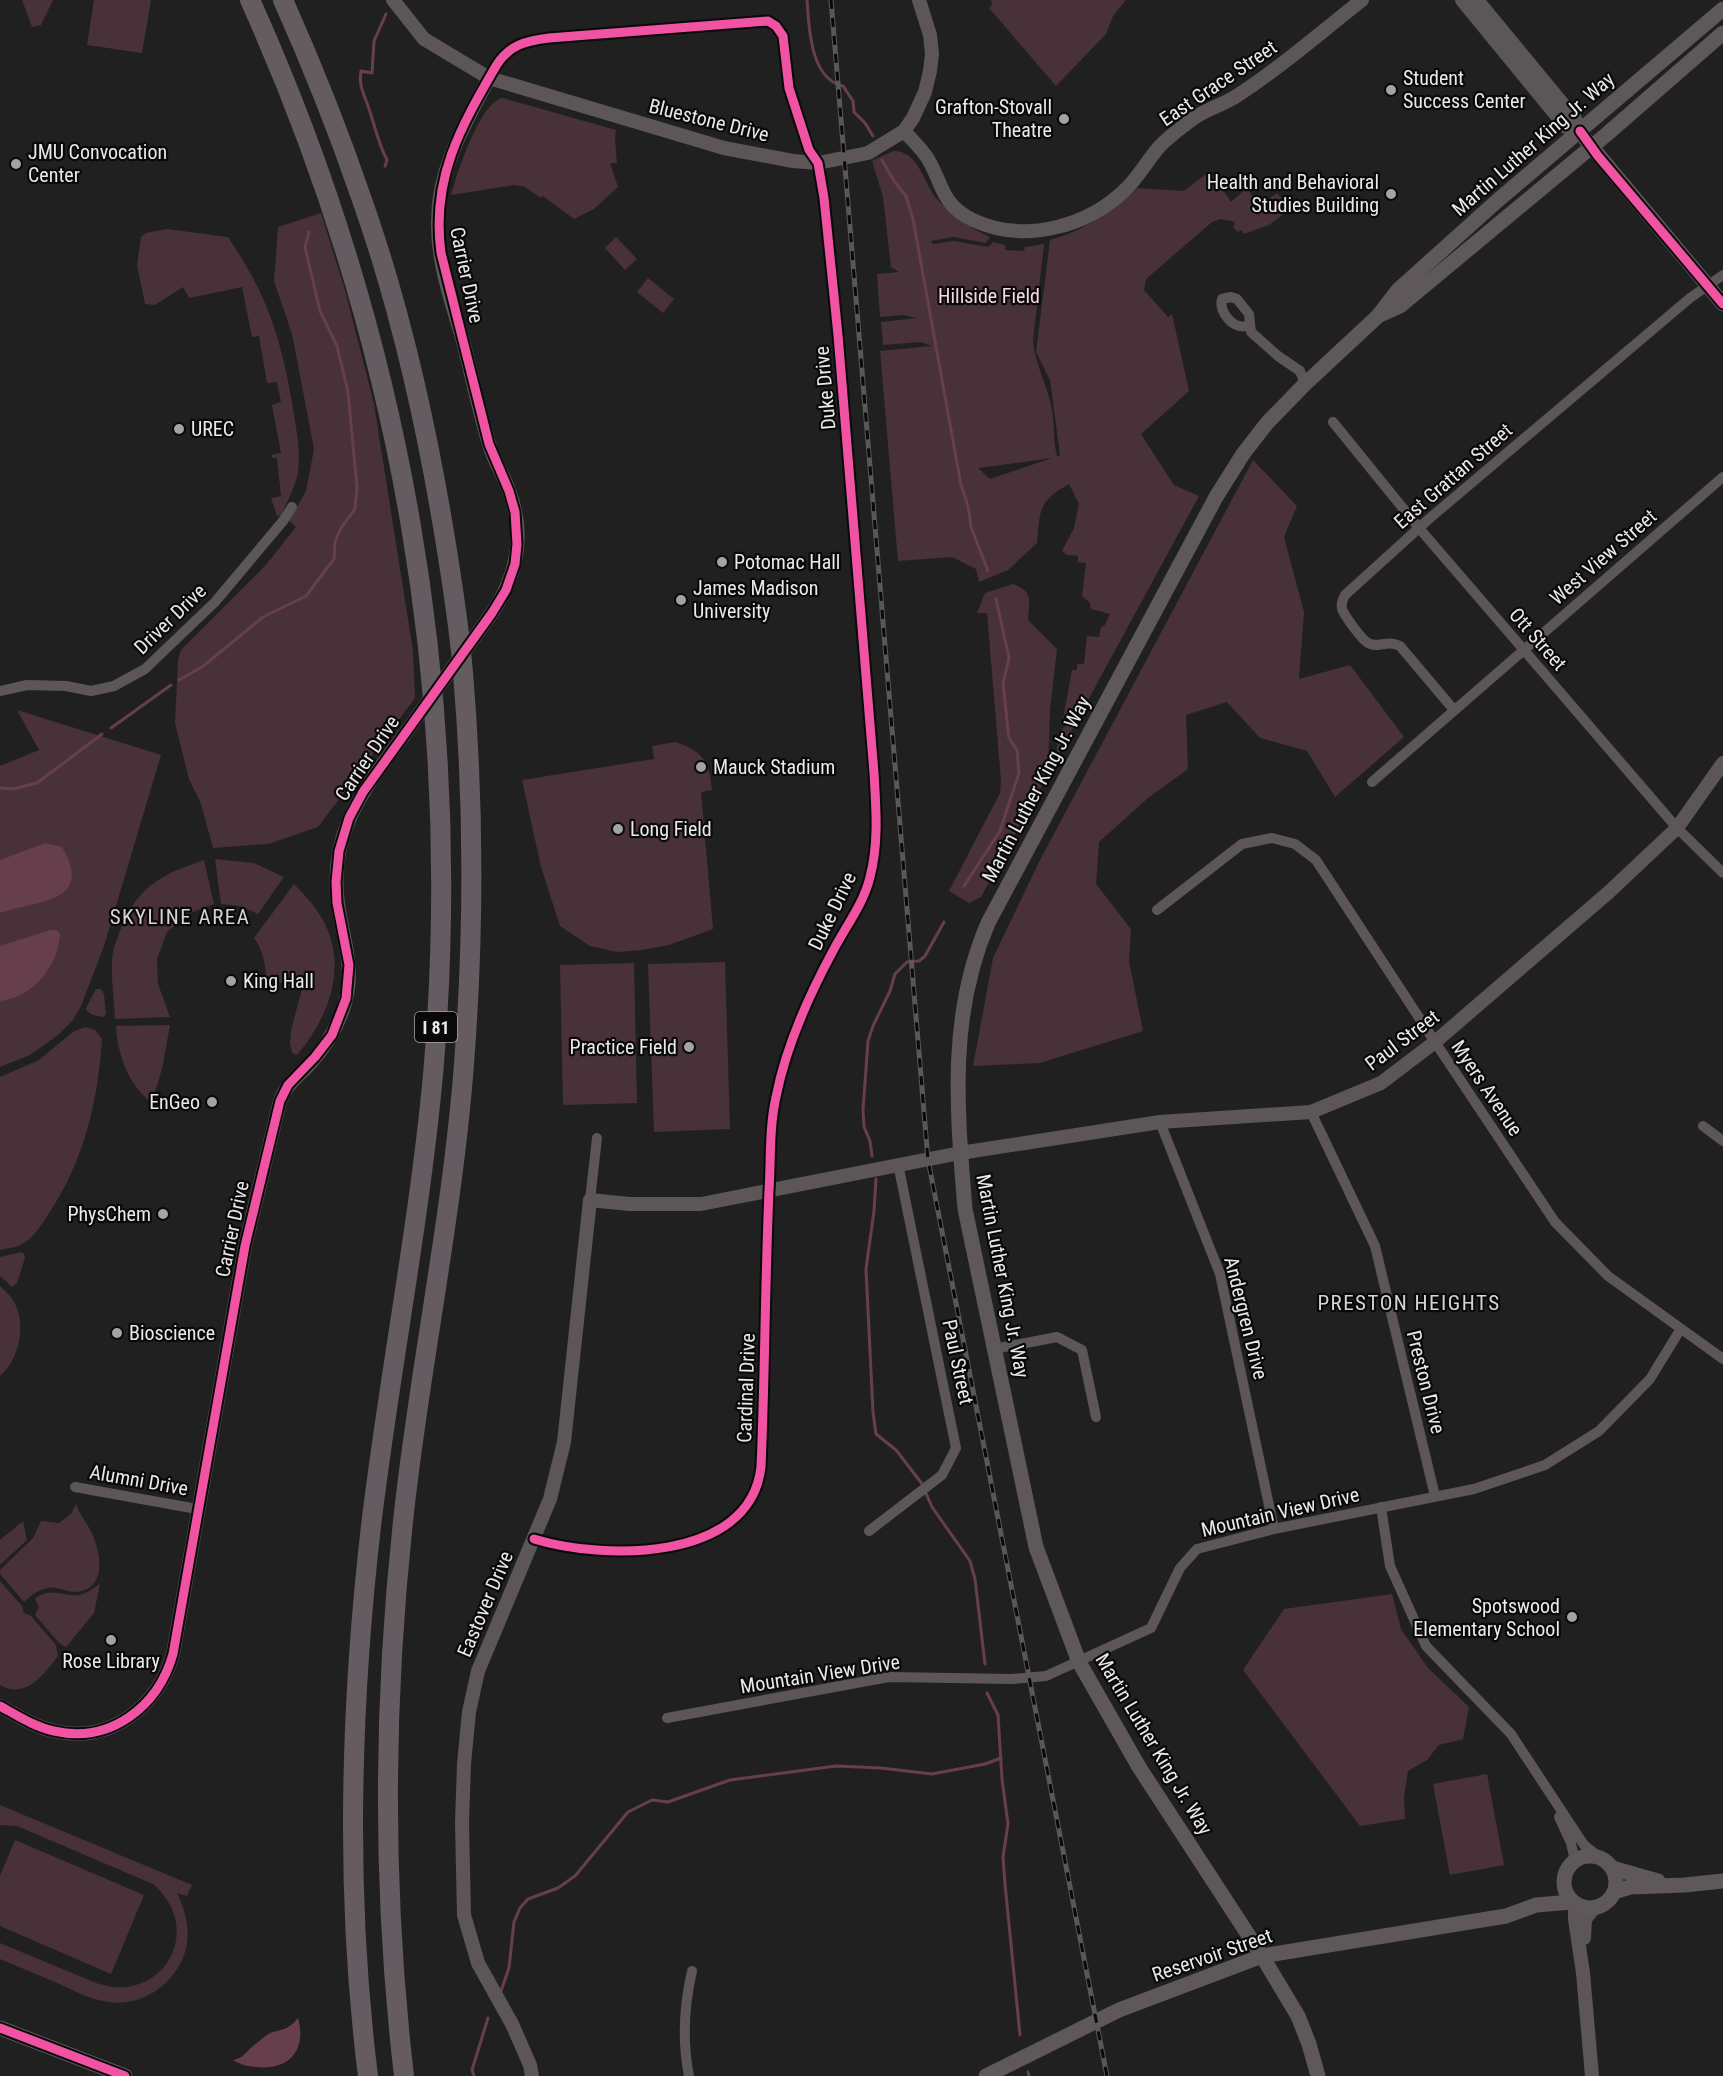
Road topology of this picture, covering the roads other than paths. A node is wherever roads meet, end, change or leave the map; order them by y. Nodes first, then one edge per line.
1 (250, 0) edge
2 (283, 0) edge
3 (393, 0) edge
4 (919, 0) edge
5 (1362, 0) edge
6 (1462, 0) edge
7 (1477, 0) edge
8 (1723, 9) edge
9 (1723, 33) edge
10 (489, 78) junction
11 (904, 131) junction
12 (1580, 131) junction
13 (1591, 147) junction
14 (818, 163) junction
15 (1723, 275) edge
16 (1708, 286) junction
17 (1723, 304) edge
18 (1378, 316) junction
19 (1249, 326) dead end
20 (1305, 384) junction
21 (1334, 422) dead end
22 (1723, 477) edge
23 (292, 507) dead end
24 (1419, 528) junction
25 (1524, 650) junction
26 (0, 692) edge
27 (1454, 710) junction
28 (1723, 763) edge
29 (1371, 782) dead end
30 (1677, 828) junction
31 (1723, 873) edge
32 (1157, 910) dead end
33 (1435, 1042) junction
34 (792, 1044) joint
35 (1311, 1112) junction
36 (1160, 1122) junction
37 (1703, 1126) dead end
38 (597, 1138) dead end
39 (1723, 1141) edge
40 (960, 1153) junction
41 (898, 1164) junction
42 (770, 1191) junction
43 (591, 1200) junction
44 (1680, 1330) junction
45 (994, 1349) junction
46 (1723, 1359) edge
47 (1096, 1417) dead end
48 (75, 1487) dead end
49 (1435, 1496) junction
50 (1381, 1507) junction
51 (197, 1509) junction
52 (1274, 1529) junction
53 (869, 1532) dead end
54 (534, 1539) junction
55 (1079, 1662) junction
56 (0, 1706) edge
57 (667, 1718) dead end
58 (1546, 1786) junction
59 (1599, 1857) junction
60 (1575, 1861) junction
61 (1612, 1868) junction
62 (1723, 1881) edge
63 (1564, 1882) junction
64 (1685, 1885) junction
65 (1614, 1892) junction
66 (1573, 1903) junction
67 (1536, 1905) junction
68 (1594, 1908) junction
69 (1262, 1956) junction
70 (692, 1971) dead end
71 (1583, 1973) junction
72 (0, 2028) edge
73 (125, 2076) edge
74 (368, 2076) edge
75 (404, 2076) edge
76 (532, 2076) edge
77 (689, 2076) edge
78 (986, 2076) edge
79 (1318, 2076) edge
80 (1592, 2076) edge

1 - 74 highway, I 81
2 - 75 highway, I 81
3 - 10 street, Bluestone Drive
4 - 11 street
5 - 11 street, East Grace Street
6 - 12 street
7 - 12 street
8 - 12 main road, Martin Luther King Jr. Way
9 - 13 main road, Martin Luther King Jr. Way
10 - 14 street, Bluestone Drive
10 - 14 street, Duke Drive
10 - 51 street, Carrier Drive, bridge
11 - 14 street, Bluestone Drive
12 - 13 main road
12 - 18 main road, Martin Luther King Jr. Way
13 - 16 main road
13 - 18 main road, Martin Luther King Jr. Way
14 - 34 street, Duke Drive
15 - 16 street, East Grattan Street
16 - 17 main road
16 - 24 street, East Grattan Street
18 - 20 main road, Martin Luther King Jr. Way
19 - 20 street
20 - 40 main road, Martin Luther King Jr. Way
21 - 24 street, Ott Street
22 - 25 street, West View Street
23 - 26 street, Driver Drive
24 - 25 street, Ott Street
24 - 27 street, East Grattan Street
25 - 27 street, West View Street
25 - 30 street, Ott Street
27 - 29 street, West View Street
28 - 30 street, Paul Street
30 - 31 street, Ott Street
30 - 33 street, Paul Street
32 - 33 street, Myers Avenue
33 - 35 street, Paul Street
33 - 44 street, Myers Avenue
34 - 42 street, Cardinal Drive
35 - 36 street, Paul Street
35 - 49 street, Preston Drive
36 - 40 street, Paul Street
36 - 52 street, Andergren Drive
37 - 39 street
38 - 43 street, Eastover Drive
40 - 41 street, Paul Street
40 - 45 main road, Martin Luther King Jr. Way
41 - 42 street, Paul Street
41 - 53 street, Paul Street
42 - 43 street, Paul Street
42 - 54 street, Cardinal Drive
43 - 54 street, Eastover Drive
44 - 46 street, Myers Avenue
44 - 49 street, Mountain View Drive
45 - 47 street
45 - 55 main road, Martin Luther King Jr. Way
48 - 51 street, Alumni Drive
49 - 50 street, Mountain View Drive
50 - 52 street, Mountain View Drive
50 - 58 street
51 - 56 street, Carrier Drive
52 - 55 street, Mountain View Drive
54 - 76 street, Eastover Drive
55 - 57 street, Mountain View Drive
55 - 69 main road, Martin Luther King Jr. Way
58 - 59 street
58 - 60 street
59 - 60 main road
59 - 61 main road
60 - 63 main road
61 - 64 main road
61 - 65 main road
62 - 64 main road
63 - 66 main road
63 - 67 main road, Reservoir Street
64 - 65 main road
65 - 68 main road
66 - 67 main road, Reservoir Street
66 - 68 main road
66 - 71 street
67 - 69 main road, Reservoir Street
68 - 71 street
69 - 78 main road, Reservoir Street
69 - 79 main road, Martin Luther King Jr. Way
70 - 77 street
71 - 80 street
72 - 73 main road

